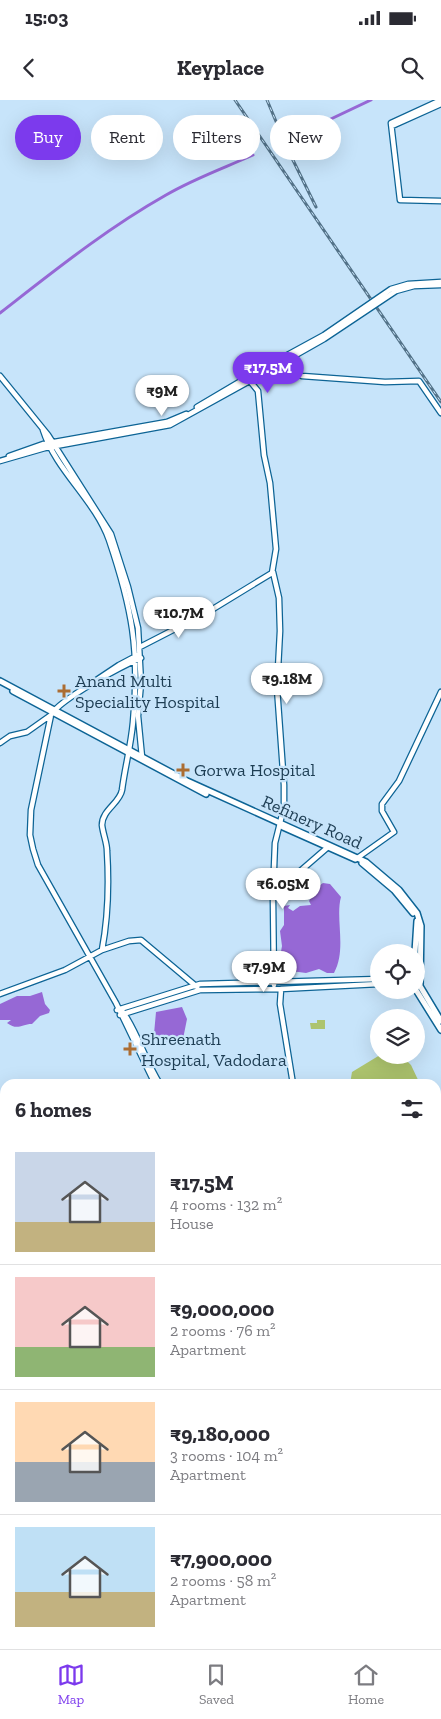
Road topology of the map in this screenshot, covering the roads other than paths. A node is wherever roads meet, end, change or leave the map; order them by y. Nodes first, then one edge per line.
1 (441, 102) edge
2 (441, 200) edge
3 (441, 283) edge
4 (0, 376) edge
5 (255, 378) junction
6 (250, 381) junction
7 (441, 413) edge
8 (52, 445) junction
9 (0, 460) edge
10 (116, 555) junction
11 (273, 572) junction
12 (140, 648) junction
13 (139, 657) junction
14 (0, 683) edge
15 (441, 692) edge
16 (52, 712) junction
17 (0, 745) edge
18 (128, 752) junction
19 (142, 759) junction
20 (281, 824) junction
21 (328, 847) junction
22 (357, 858) junction
23 (279, 891) junction
24 (416, 944) edge
25 (420, 944) edge
26 (102, 950) junction
27 (91, 957) junction
28 (370, 978) edge
29 (282, 983) junction
30 (370, 984) edge
31 (195, 985) junction
32 (274, 986) junction
33 (281, 989) junction
34 (200, 990) junction
35 (0, 994) edge
36 (425, 998) edge
37 (422, 999) edge
38 (121, 1011) junction
39 (441, 1021) edge
40 (441, 1030) edge
41 (153, 1079) edge
42 (157, 1079) edge
43 (292, 1079) edge

1 - 2 street
3 - 5 street, bridge
3 - 8 street, bridge
4 - 8 street
5 - 6 street
5 - 7 street
6 - 8 street
6 - 11 street
8 - 9 street
8 - 10 street
10 - 12 street
10 - 13 street
11 - 12 street
11 - 20 street
12 - 13 street
13 - 16 street
13 - 18 street
13 - 19 street
14 - 16 main road, Refinery Road
15 - 22 street
16 - 17 street
16 - 18 main road, Refinery Road
16 - 27 street
18 - 19 main road, Refinery Road
18 - 26 street
19 - 20 main road, Refinery Road
20 - 21 main road, Refinery Road
20 - 22 main road, Refinery Road
20 - 23 street
21 - 22 main road, Refinery Road
21 - 23 street
22 - 24 main road, Refinery Road
22 - 25 main road, Refinery Road
23 - 32 street
26 - 27 street
26 - 31 street
27 - 35 street
27 - 38 street
28 - 29 street
29 - 32 street
29 - 33 street
30 - 33 street
31 - 32 street
31 - 34 street
31 - 38 street
32 - 33 street
32 - 34 street
33 - 43 street
34 - 38 street
36 - 39 main road, Refinery Road
37 - 40 main road
38 - 41 street
38 - 42 street

